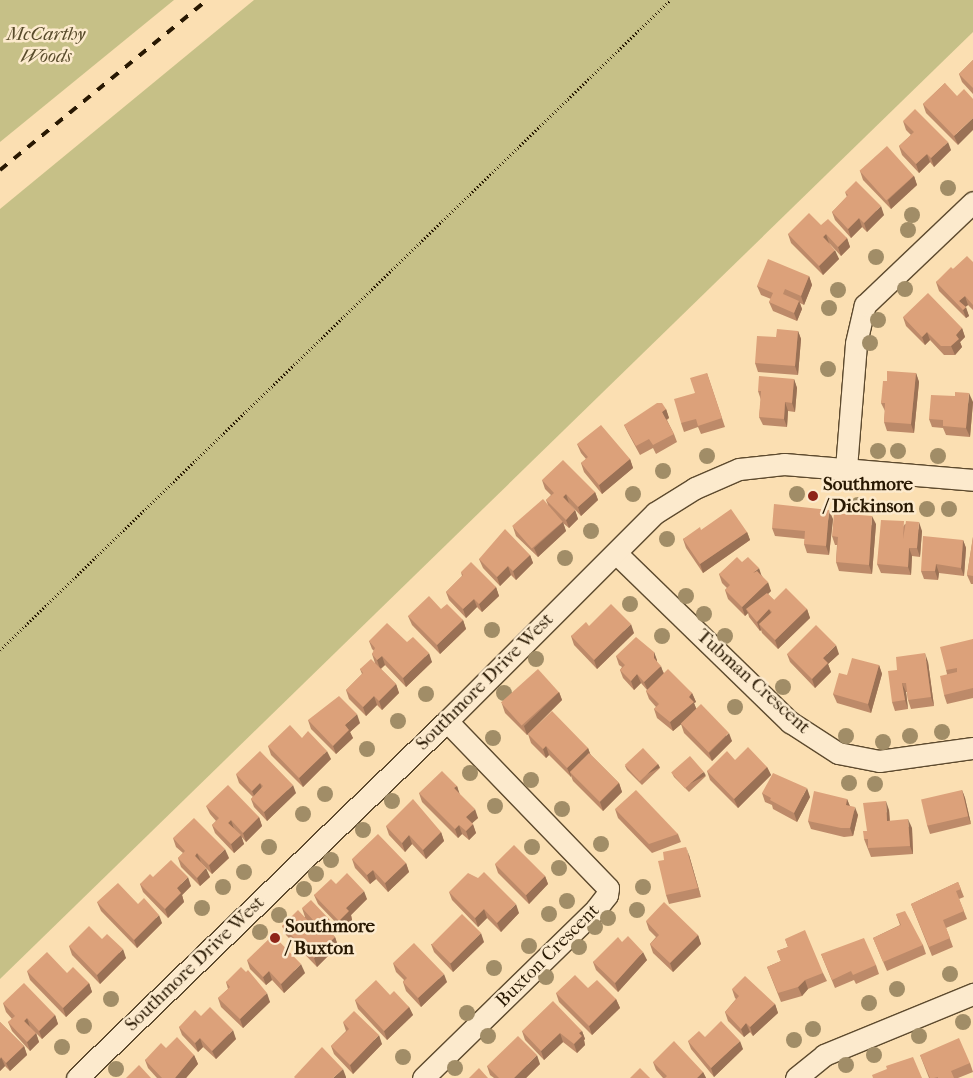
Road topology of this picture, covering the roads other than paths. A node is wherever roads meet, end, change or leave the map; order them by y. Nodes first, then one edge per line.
1 (973, 202) edge
2 (846, 468) junction
3 (973, 480) edge
4 (616, 553) junction
5 (447, 721) junction
6 (973, 748) edge
7 (973, 994) edge
8 (77, 1078) edge
9 (423, 1078) edge
10 (796, 1078) edge

1 - 2 street
2 - 3 street, Southmore Drive West
2 - 4 street, Southmore Drive West
4 - 5 street, Southmore Drive West
4 - 6 street, Tubman Crescent
5 - 8 street, Southmore Drive West
5 - 9 street, Buxton Crescent
7 - 10 street

